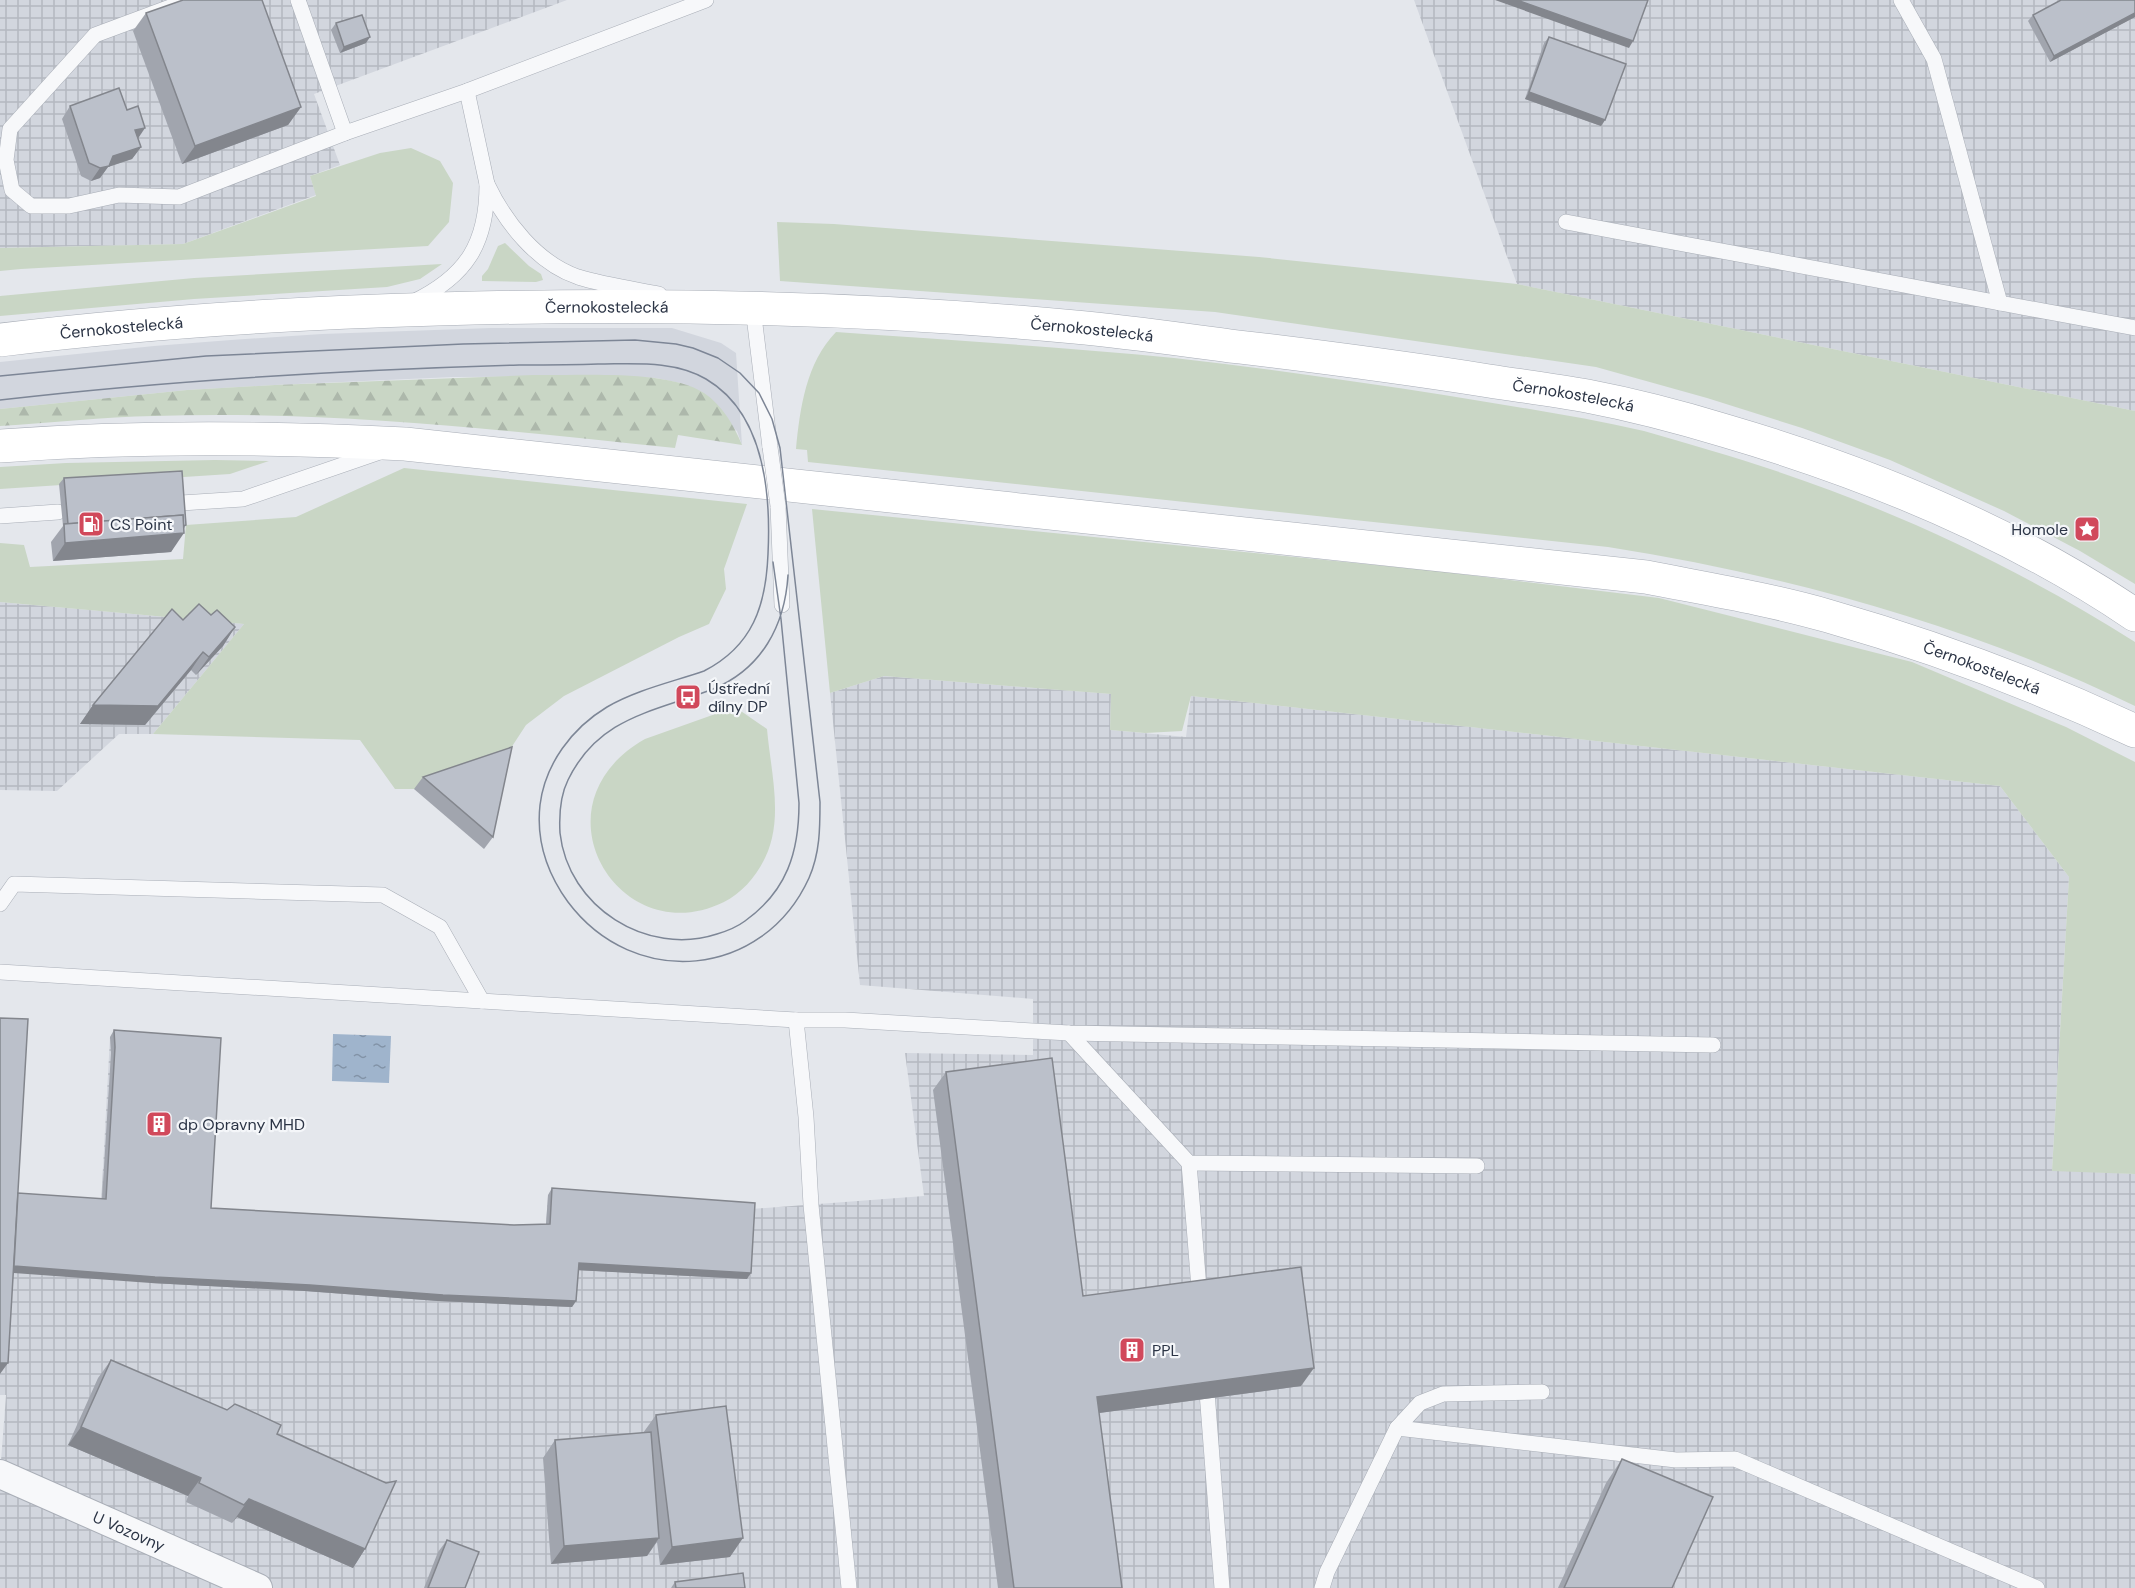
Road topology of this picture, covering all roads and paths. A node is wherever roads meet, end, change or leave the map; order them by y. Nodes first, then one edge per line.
1 (189, 0) edge
2 (298, 0) edge
3 (706, 0) edge
4 (1901, 0) edge
5 (467, 91) junction
6 (345, 133) junction
7 (487, 184) junction
8 (1566, 222) dead end
9 (2000, 303) junction
10 (738, 308) junction
11 (389, 310) junction
12 (2135, 328) edge
13 (0, 340) edge
14 (405, 444) junction
15 (0, 446) edge
16 (181, 503) edge
17 (58, 512) dead end
18 (0, 516) edge
19 (782, 605) dead end
20 (2135, 615) edge
21 (2135, 731) edge
22 (0, 904) edge
23 (0, 972) edge
24 (482, 1001) junction
25 (795, 1020) junction
26 (1069, 1033) junction
27 (1713, 1045) dead end
28 (1189, 1163) junction
29 (1477, 1166) dead end
30 (1201, 1317) edge
31 (1205, 1364) edge
32 (1542, 1392) dead end
33 (1397, 1428) junction
34 (0, 1474) edge
35 (258, 1588) edge
36 (849, 1588) edge
37 (1222, 1588) edge
38 (1322, 1588) edge
39 (2037, 1588) edge

1 - 6 lane
2 - 6 lane
3 - 5 lane
4 - 9 lane
5 - 6 lane
5 - 7 lane
7 - 10 lane
7 - 11 lane
8 - 9 lane
9 - 12 lane
10 - 11 main road, Černokostelecká
10 - 19 lane, bridge
10 - 20 main road, Černokostelecká
11 - 13 main road, Černokostelecká
14 - 15 main road, Černokostelecká
14 - 16 lane
14 - 21 main road, Černokostelecká
17 - 18 lane
22 - 24 lane
23 - 24 lane
24 - 25 lane
25 - 26 lane
25 - 36 lane
26 - 27 lane
26 - 28 lane
28 - 29 lane
28 - 30 lane
31 - 37 lane
32 - 33 lane
33 - 38 lane
33 - 39 lane
34 - 35 street, U Vozovny

